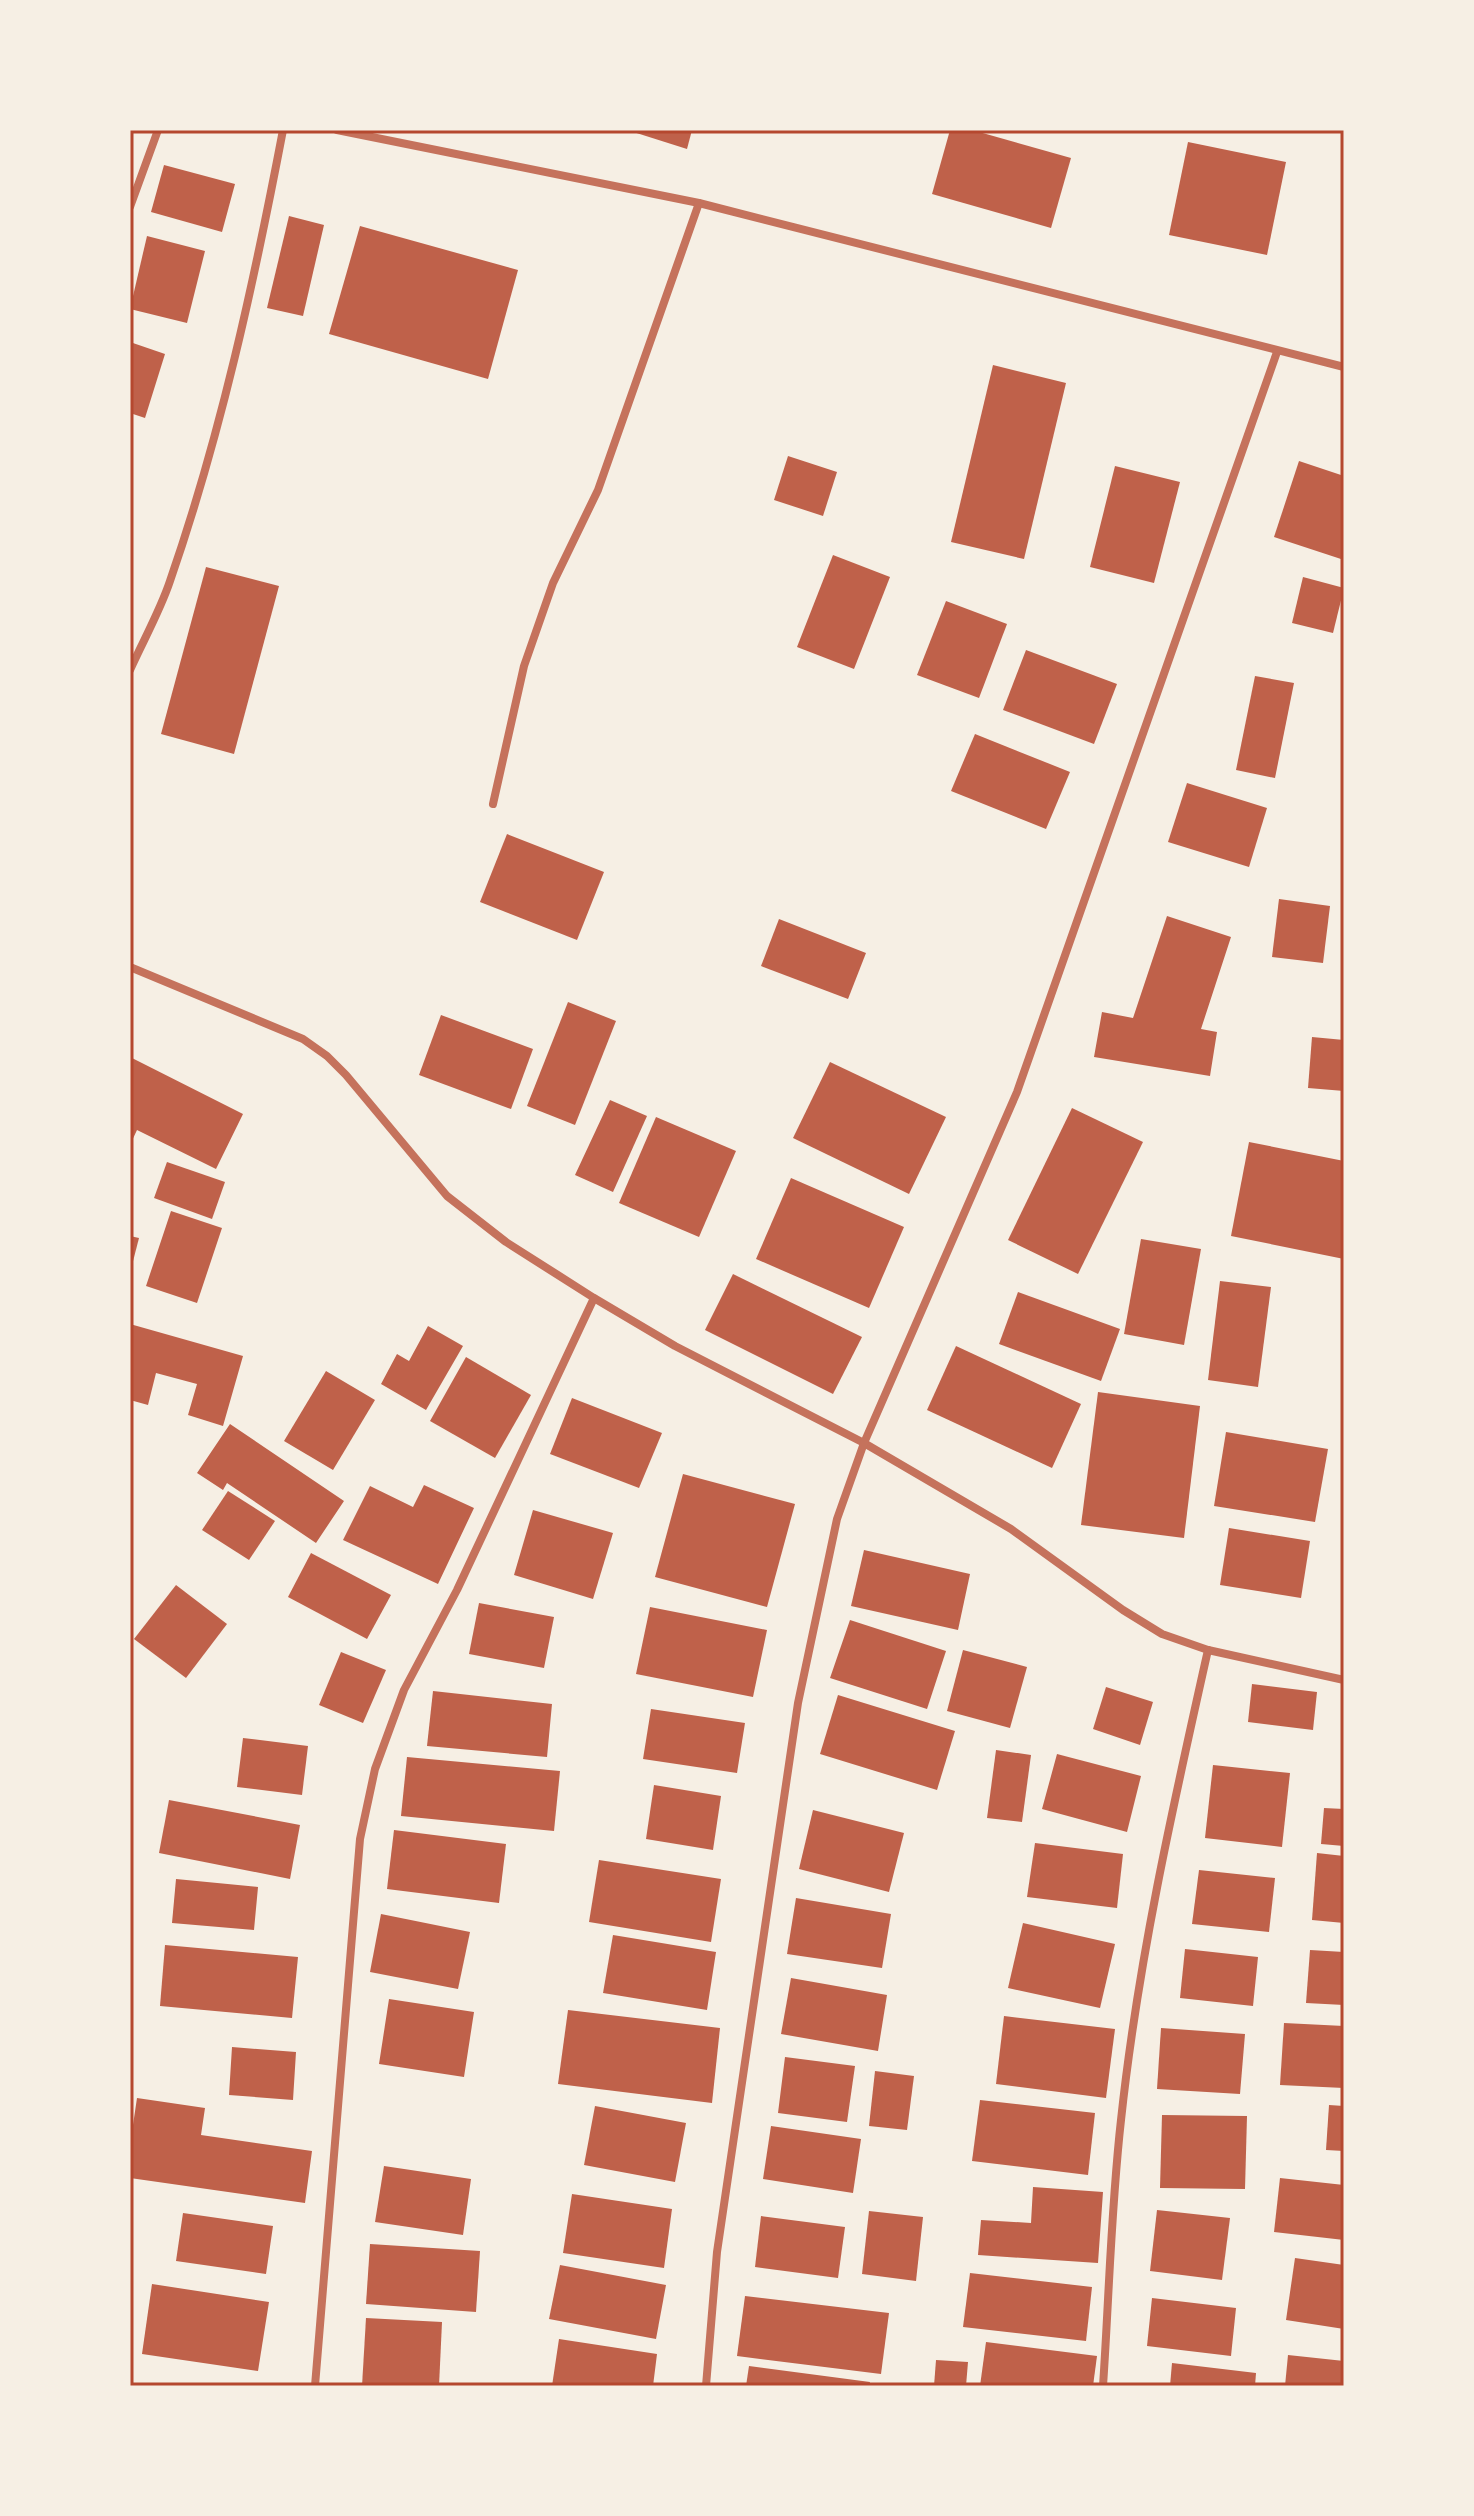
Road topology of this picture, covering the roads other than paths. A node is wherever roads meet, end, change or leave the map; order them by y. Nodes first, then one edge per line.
1 (158, 130) edge
2 (283, 130) edge
3 (337, 130) edge
4 (699, 203) junction
5 (130, 207) edge
6 (1277, 352) junction
7 (1344, 367) edge
8 (130, 670) edge
9 (493, 804) dead end
10 (130, 967) edge
11 (594, 1298) junction
12 (864, 1443) junction
13 (1208, 1650) junction
14 (1344, 1680) edge
15 (315, 2386) edge
16 (706, 2386) edge
17 (1103, 2386) edge

1 - 5 street
2 - 8 street
3 - 4 street
4 - 6 street
4 - 9 street
6 - 7 street
6 - 12 street
10 - 11 street
11 - 12 street
11 - 15 street
12 - 13 street
12 - 16 street
13 - 14 street
13 - 17 street

